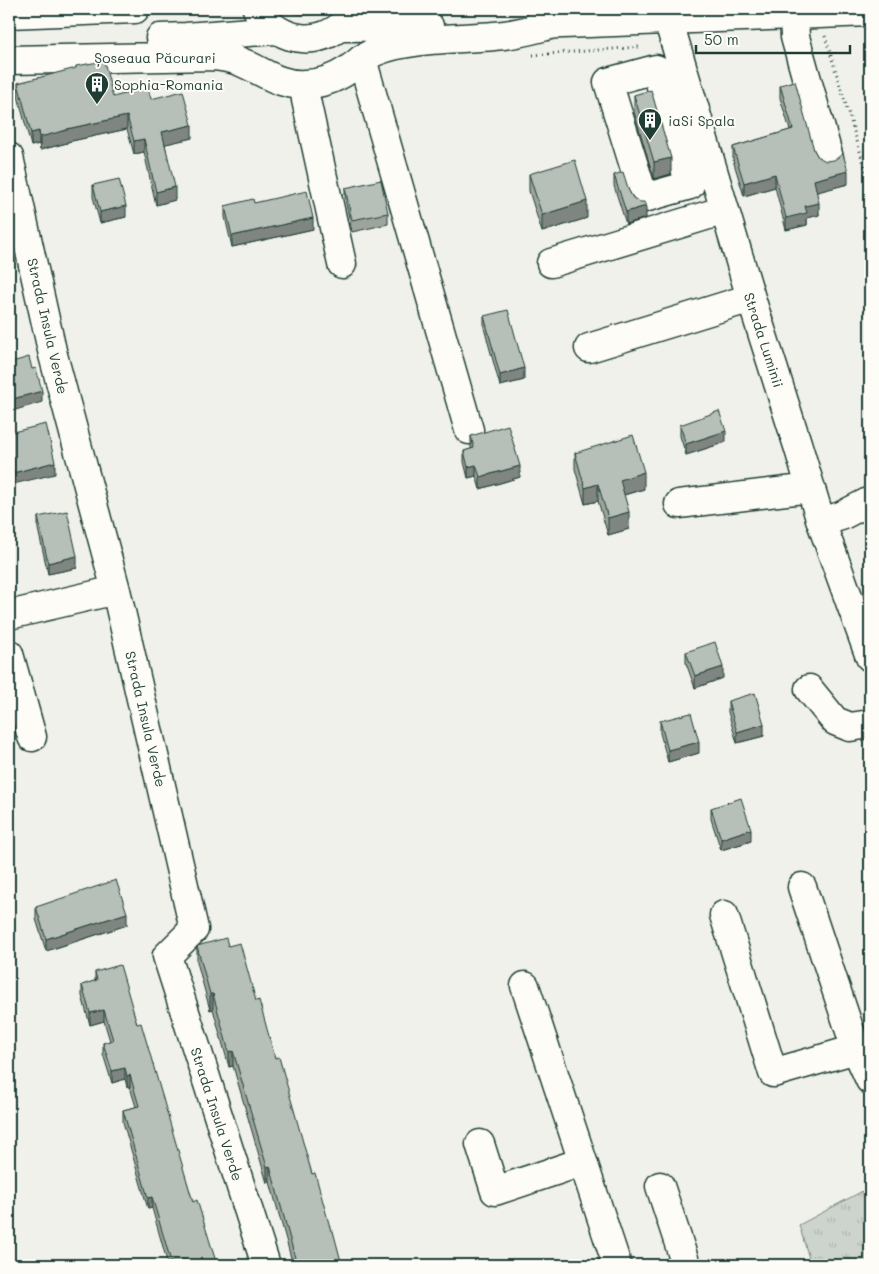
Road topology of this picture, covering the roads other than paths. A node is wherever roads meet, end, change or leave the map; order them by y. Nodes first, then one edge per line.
1 (135, 9) edge
2 (257, 9) edge
3 (55, 11) edge
4 (870, 12) edge
5 (9, 14) edge
6 (794, 15) junction
7 (348, 18) edge
8 (668, 19) junction
9 (554, 24) junction
10 (275, 30) junction
11 (9, 41) edge
12 (362, 59) junction
13 (9, 60) edge
14 (682, 69) junction
15 (304, 84) junction
16 (662, 88) junction
17 (9, 156) edge
18 (829, 158) dead end
19 (725, 210) junction
20 (551, 263) dead end
21 (342, 264) dead end
22 (751, 298) junction
23 (589, 348) dead end
24 (469, 430) dead end
25 (811, 488) junction
26 (870, 501) edge
27 (679, 504) dead end
28 (821, 522) junction
29 (116, 590) junction
30 (9, 615) edge
31 (9, 654) edge
32 (870, 658) edge
33 (809, 689) dead end
34 (870, 724) edge
35 (32, 737) dead end
36 (802, 887) dead end
37 (724, 915) dead end
38 (525, 986) dead end
39 (856, 1049) junction
40 (870, 1080) edge
41 (480, 1144) dead end
42 (582, 1162) junction
43 (660, 1186) dead end
44 (266, 1265) edge
45 (616, 1265) edge
46 (686, 1265) edge

1 - 3 main road
2 - 10 main road
3 - 5 main road
4 - 6 main road
6 - 8 main road
6 - 18 main road
7 - 9 main road
7 - 10 main road
8 - 9 main road
8 - 14 main road, Strada Luminii
9 - 12 main road, Șoseaua Păcurari
10 - 11 main road
12 - 15 main road, Șoseaua Păcurari
12 - 24 main road
13 - 15 main road, Șoseaua Păcurari
14 - 16 main road
14 - 19 main road, Strada Luminii
15 - 21 main road
16 - 16 main road
17 - 29 main road, Strada Insula Verde
19 - 20 main road
19 - 22 main road, Strada Luminii
22 - 23 main road
22 - 25 main road, Strada Luminii
25 - 27 main road
25 - 28 main road, Strada Luminii
26 - 28 main road
28 - 32 main road, Strada Luminii
29 - 30 main road
29 - 44 main road, Strada Insula Verde
31 - 35 main road
33 - 34 main road
36 - 39 main road
37 - 39 main road
38 - 42 main road
39 - 40 main road
41 - 42 main road
42 - 45 main road
43 - 46 main road

